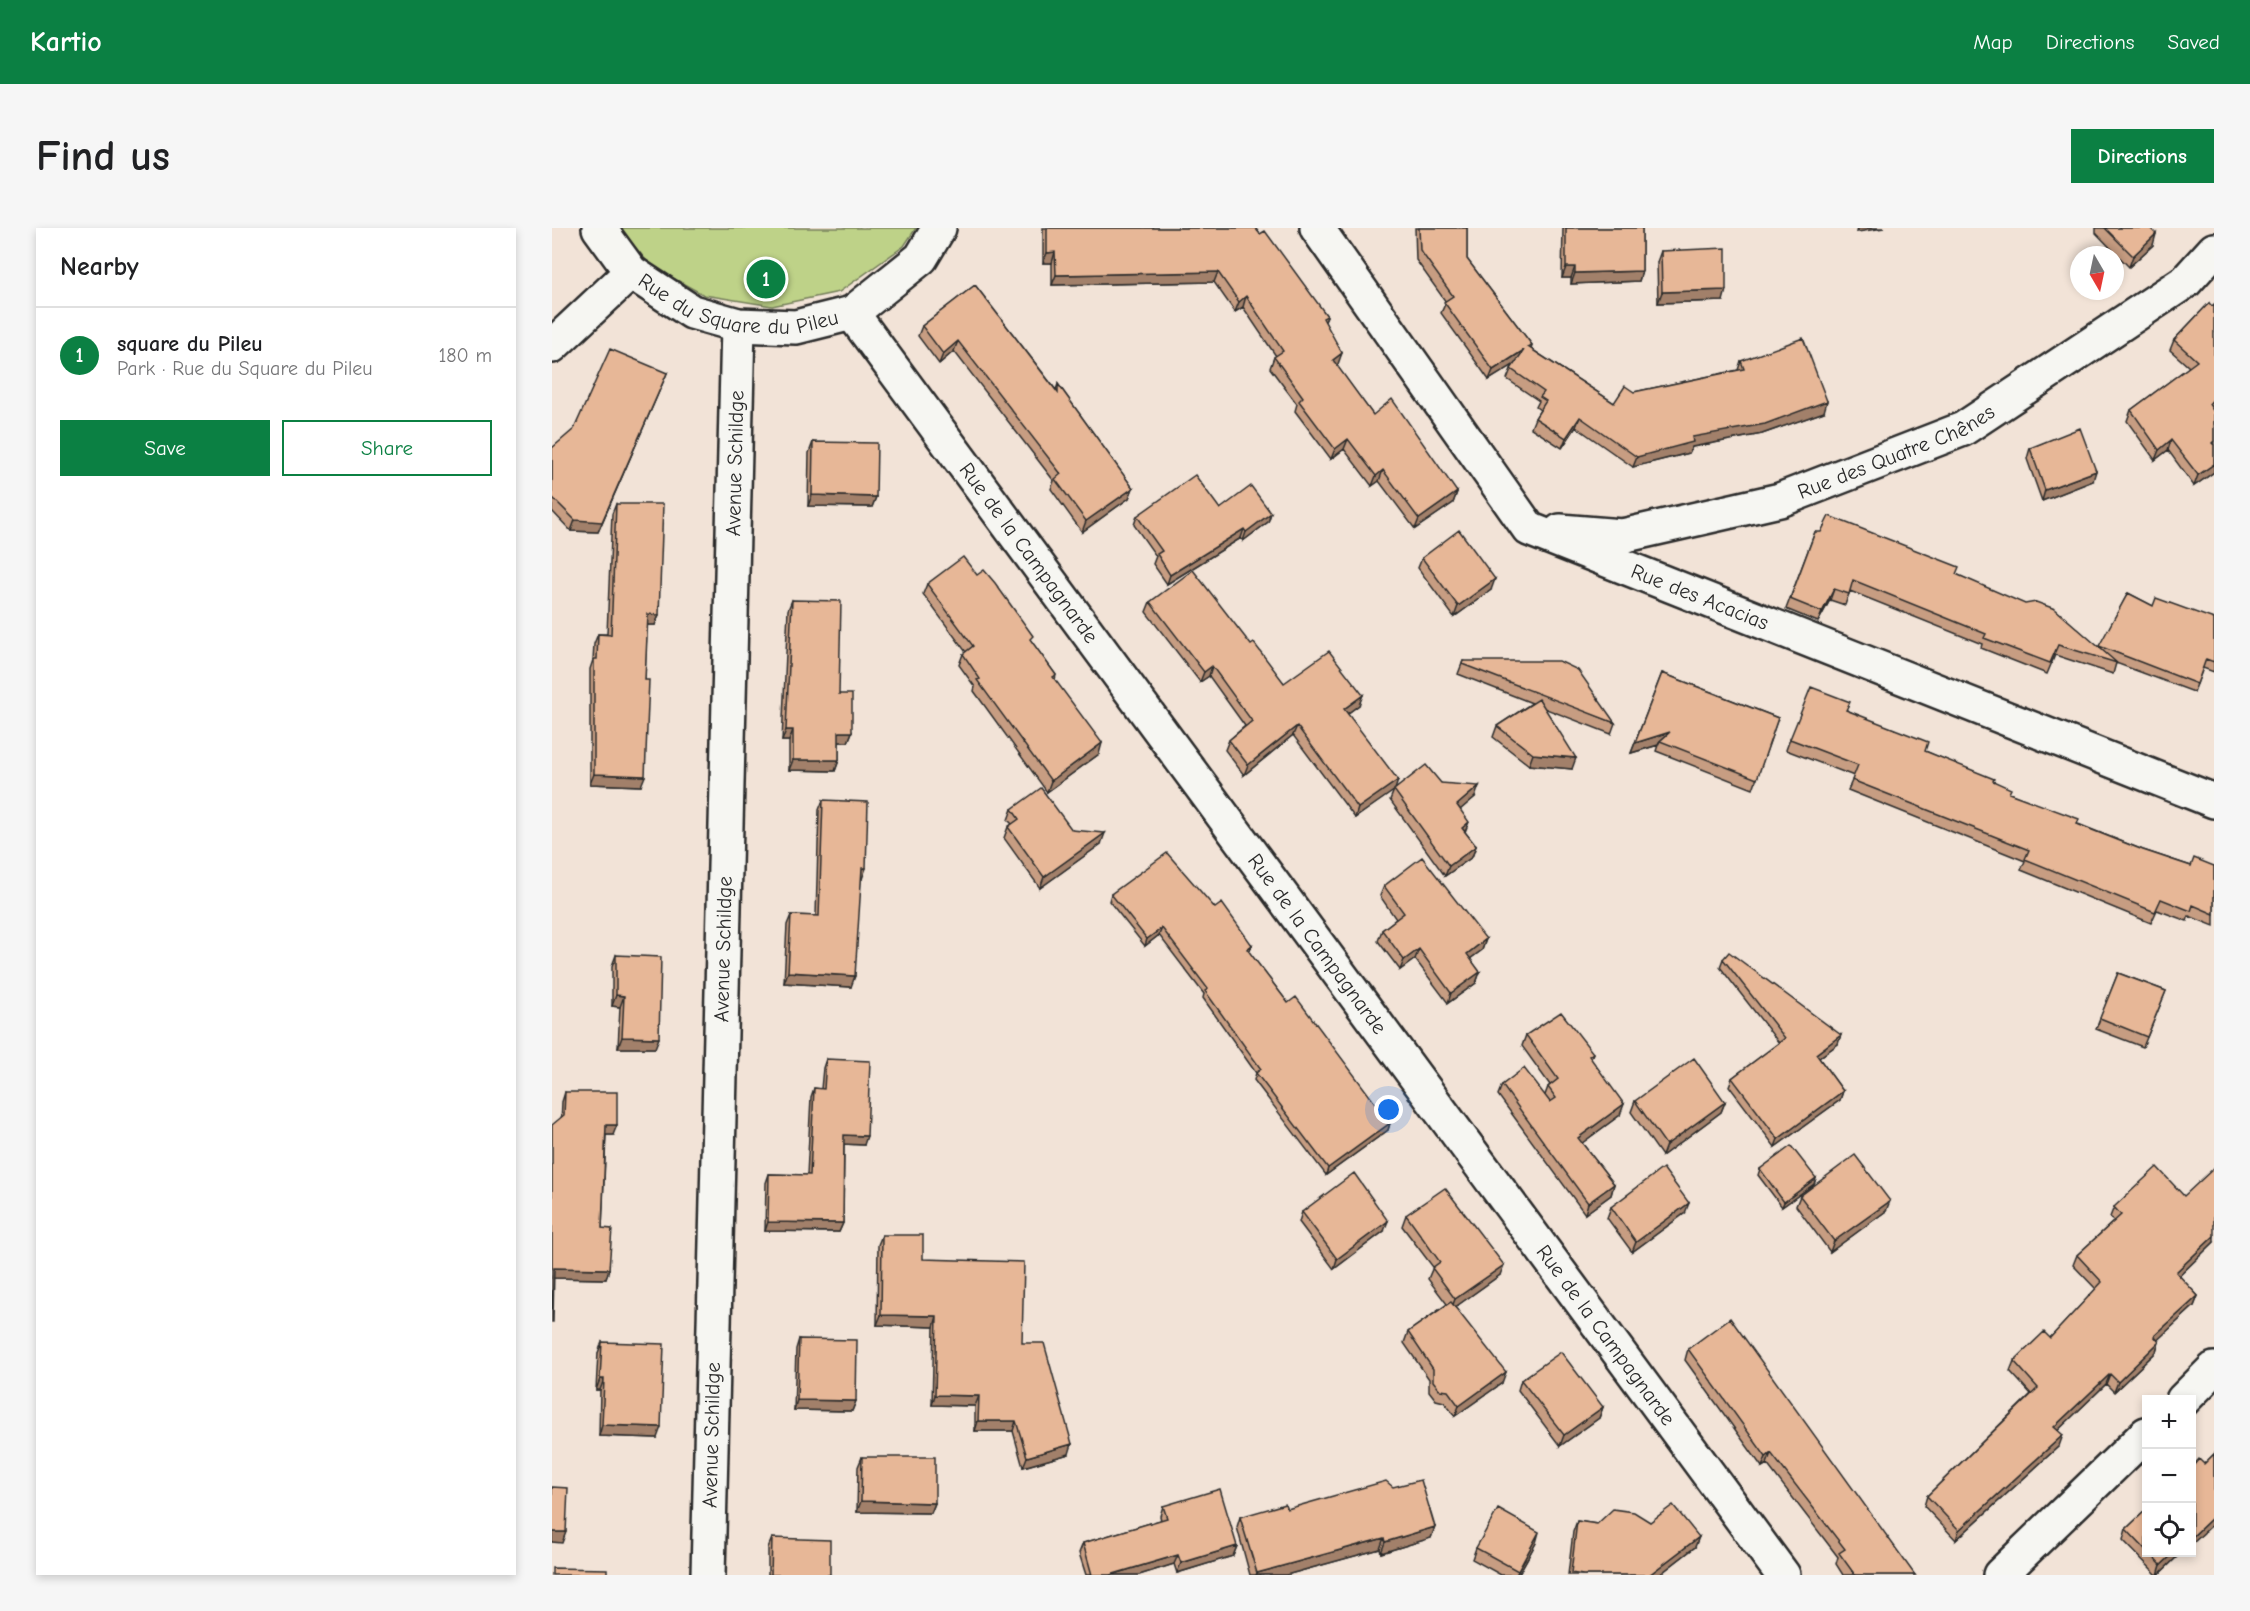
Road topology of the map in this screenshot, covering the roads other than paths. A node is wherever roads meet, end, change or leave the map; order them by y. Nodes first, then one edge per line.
1 (599, 228) edge
2 (939, 228) edge
3 (1317, 228) edge
4 (2214, 250) edge
5 (631, 272) junction
6 (852, 313) junction
7 (738, 325) junction
8 (552, 346) edge
9 (1529, 529) junction
10 (2214, 801) edge
11 (2214, 1369) edge
12 (2188, 1395) edge
13 (2142, 1438) edge
14 (708, 1575) edge
15 (1783, 1575) edge
16 (2000, 1575) edge

1 - 5 street, Rue du Square du Pileu
2 - 6 street, Rue du Square du Pileu
3 - 9 street
4 - 9 street, Rue des Quatre Chênes
5 - 7 street, Rue du Square du Pileu
5 - 8 street
6 - 7 street, Rue du Square du Pileu
6 - 15 street, Rue de la Campagnarde
7 - 14 street, Avenue Schildge
9 - 10 street, Rue des Acacias
11 - 12 street
13 - 16 street

